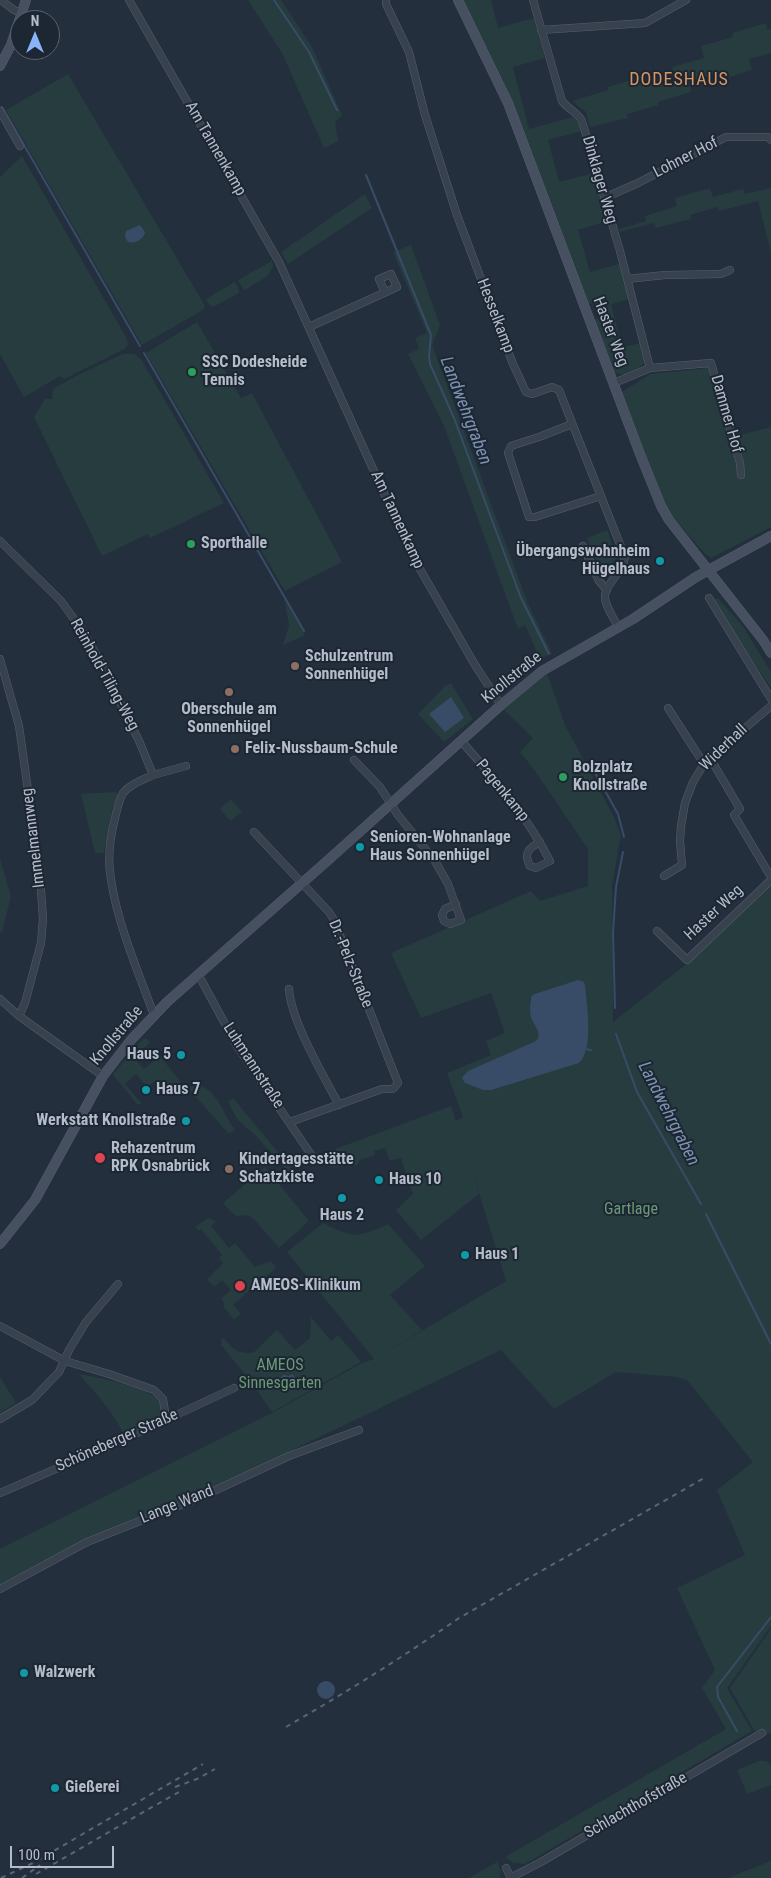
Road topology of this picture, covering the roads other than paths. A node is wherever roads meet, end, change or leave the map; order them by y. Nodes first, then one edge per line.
1 (1, 0) edge
2 (129, 0) edge
3 (386, 0) edge
4 (458, 0) edge
5 (533, 0) edge
6 (686, 0) edge
7 (14, 10) edge
8 (541, 30) junction
9 (10, 48) edge
10 (0, 66) edge
11 (0, 111) edge
12 (771, 140) edge
13 (20, 146) dead end
14 (604, 198) junction
15 (730, 270) dead end
16 (627, 279) junction
17 (385, 292) dead end
18 (309, 327) junction
19 (650, 368) junction
20 (614, 383) junction
21 (572, 424) junction
22 (741, 475) dead end
23 (601, 496) junction
24 (771, 536) edge
25 (0, 541) edge
26 (583, 546) dead end
27 (707, 570) junction
28 (607, 590) junction
29 (709, 598) dead end
30 (618, 628) junction
31 (771, 653) edge
32 (0, 659) edge
33 (771, 698) edge
34 (500, 705) junction
35 (771, 706) edge
36 (668, 708) dead end
37 (462, 742) junction
38 (710, 758) junction
39 (354, 760) dead end
40 (704, 764) junction
41 (186, 766) dead end
42 (153, 776) junction
43 (391, 804) junction
44 (254, 832) dead end
45 (540, 842) dead end
46 (664, 876) dead end
47 (771, 879) edge
48 (301, 884) junction
49 (456, 904) dead end
50 (657, 931) dead end
51 (198, 974) junction
52 (289, 989) dead end
53 (0, 999) edge
54 (154, 1015) junction
55 (19, 1016) junction
56 (103, 1076) junction
57 (339, 1105) junction
58 (290, 1122) junction
59 (312, 1156) dead end
60 (0, 1244) edge
61 (118, 1284) dead end
62 (0, 1326) edge
63 (65, 1361) junction
64 (234, 1388) dead end
65 (0, 1419) edge
66 (162, 1422) junction
67 (359, 1430) dead end
68 (0, 1493) edge
69 (0, 1589) edge
70 (762, 1733) dead end
71 (506, 1868) dead end
72 (511, 1878) edge

1 - 7 street
2 - 18 street, Am Tannenkamp
3 - 21 street, Hesselkamp
4 - 20 street, Haster Weg
5 - 8 street, Dinklager Weg
6 - 8 street
8 - 14 street, Dinklager Weg
9 - 10 street
11 - 13 street
12 - 14 street, Lohner Hof
14 - 16 street, Dinklager Weg
15 - 16 street
16 - 19 street, Dinklager Weg
17 - 18 street
18 - 34 street, Am Tannenkamp
19 - 20 street, Dammer Hof
19 - 22 street, Dammer Hof
20 - 27 street, Haster Weg
21 - 23 street, Hesselkamp
21 - 23 street
23 - 28 street, Hesselkamp
24 - 27 street, Knollstraße
25 - 42 street, Reinhold-Tiling-Weg
26 - 28 street
27 - 30 street, Knollstraße
27 - 31 street, Haster Weg
28 - 30 street
29 - 33 street
30 - 34 street, Knollstraße
32 - 55 street, Immelmannweg
34 - 37 street, Knollstraße
35 - 38 street, Widerhall
36 - 40 street
37 - 43 street, Knollstraße
37 - 45 street, Pagenkamp
38 - 40 street, Widerhall
38 - 47 street
39 - 43 street
40 - 46 street, Widerhall
41 - 42 street
42 - 54 street
43 - 48 street, Knollstraße
43 - 49 street
44 - 48 street
47 - 50 street, Haster Weg
48 - 51 street, Knollstraße
48 - 57 street, Dr.-Pelz-Straße
51 - 54 street, Knollstraße
51 - 58 street, Luhmannstraße
52 - 57 street
53 - 55 street
54 - 56 street, Knollstraße
55 - 56 street
56 - 60 street, Knollstraße
57 - 58 street
58 - 59 street, Luhmannstraße
61 - 63 street
62 - 63 street
63 - 65 street
63 - 66 street
64 - 66 street, Schöneberger Straße
66 - 68 street, Schöneberger Straße
67 - 69 street, Lange Wand
70 - 72 street, Schlachthofstraße
71 - 72 street

